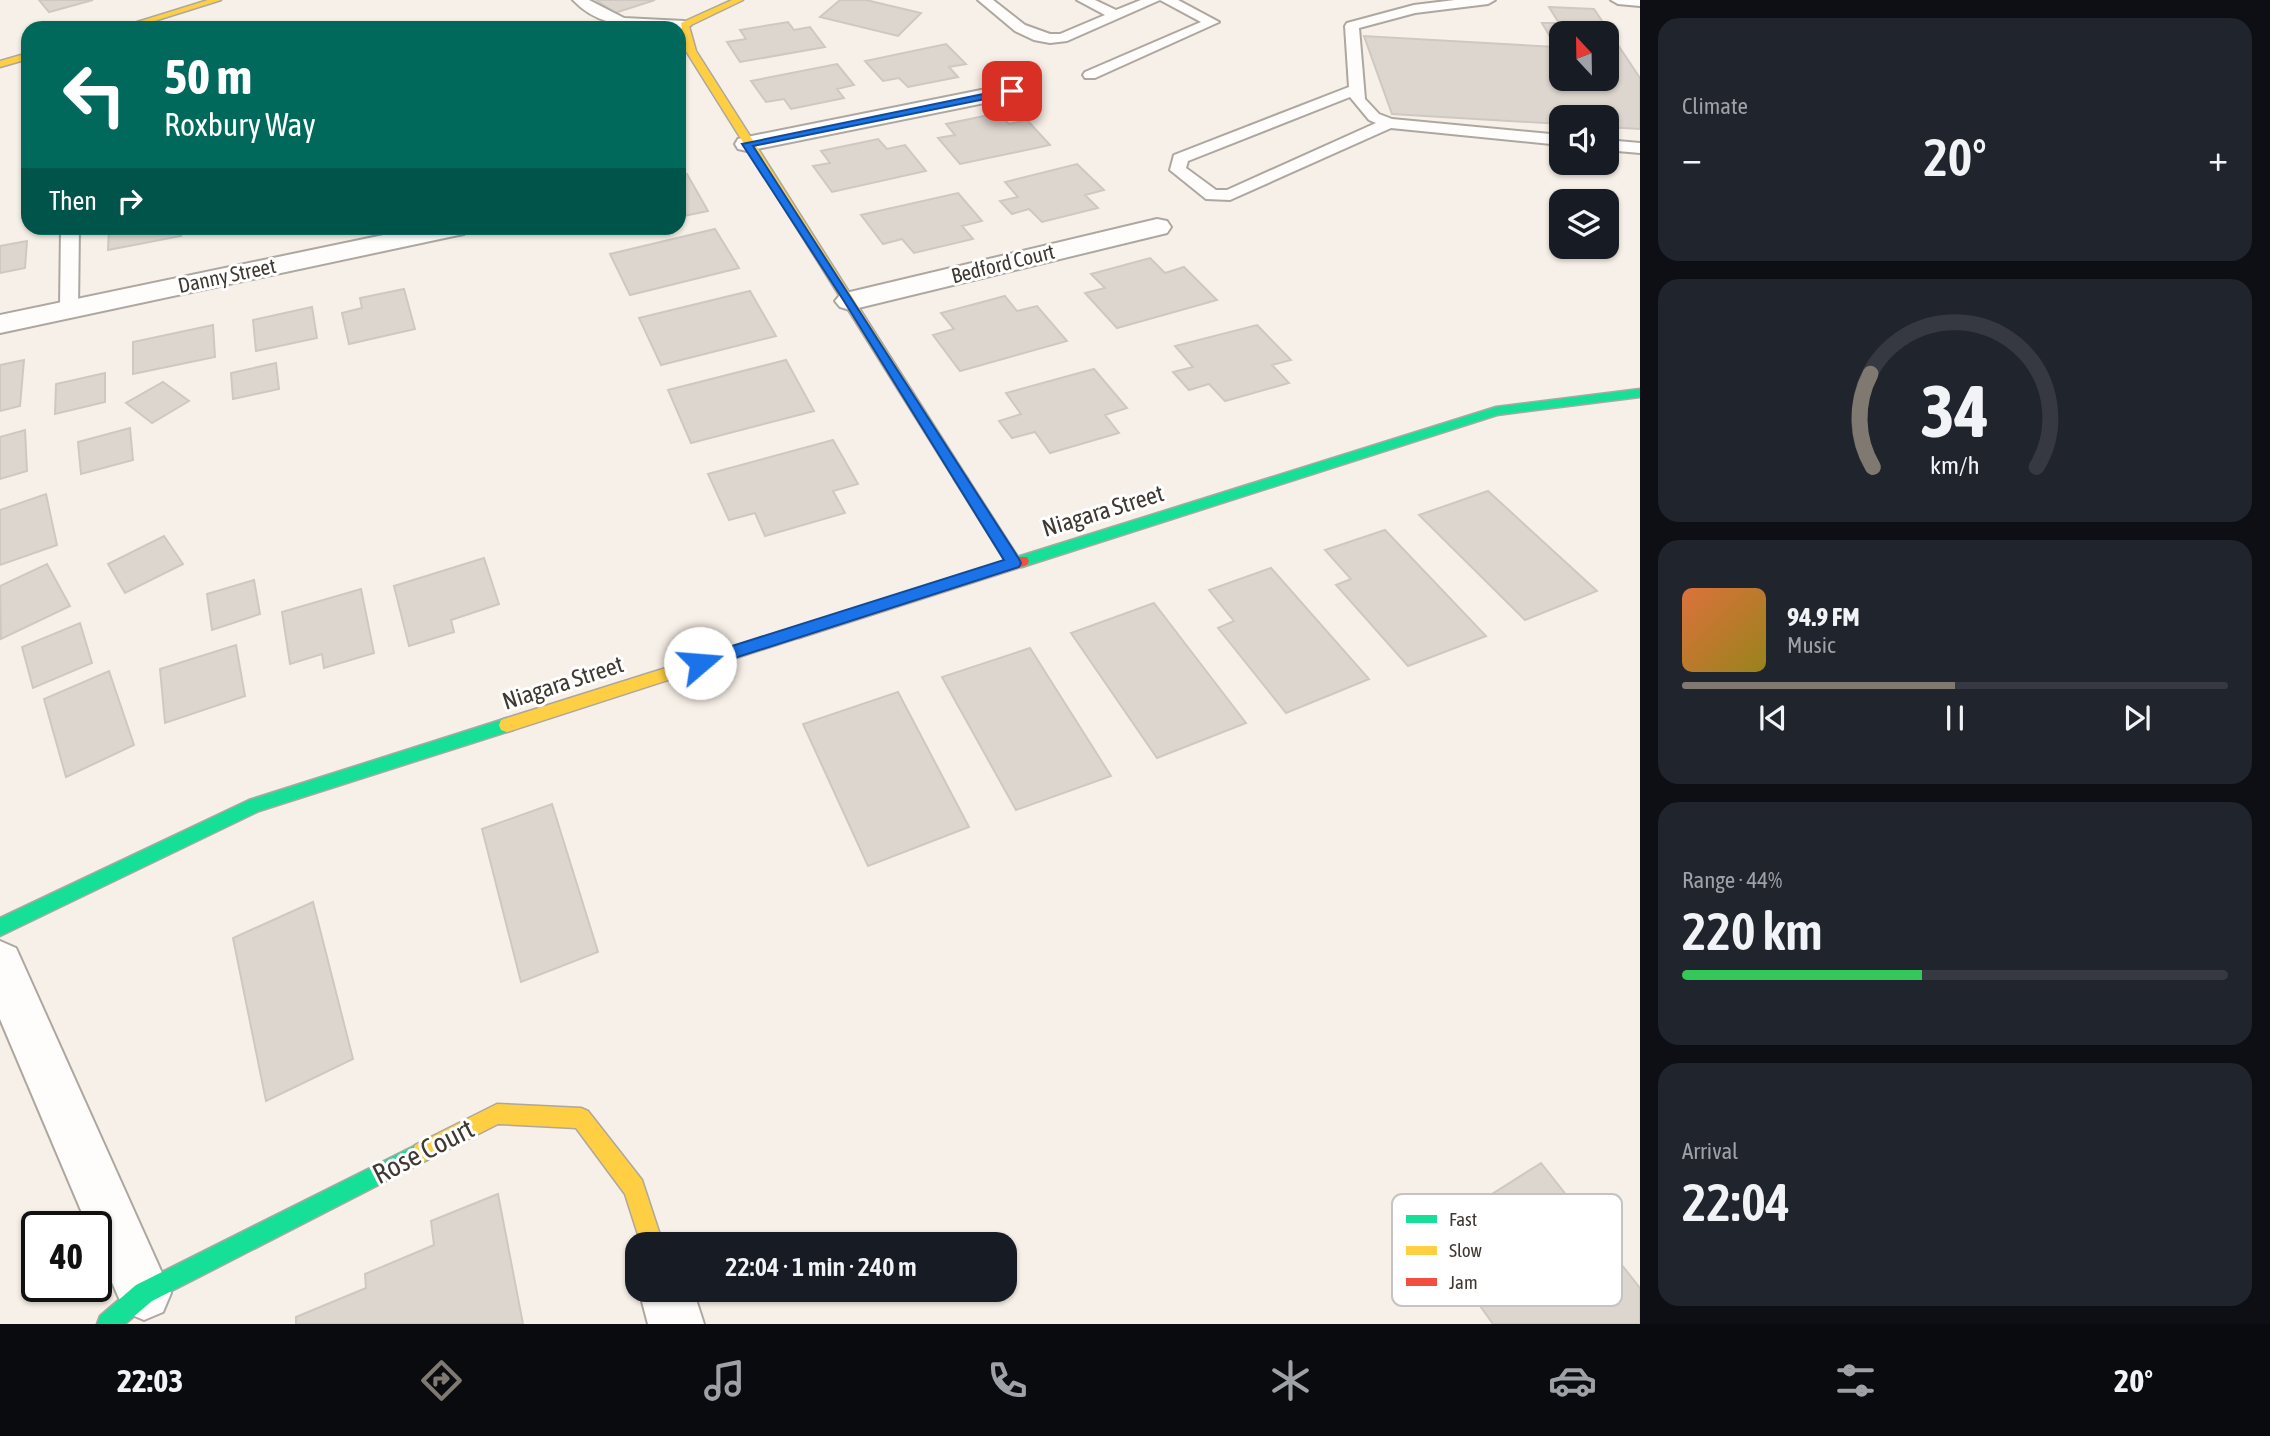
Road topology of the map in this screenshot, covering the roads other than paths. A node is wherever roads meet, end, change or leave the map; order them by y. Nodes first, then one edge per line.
1 (217, 0) edge
2 (580, 0) edge
3 (738, 0) edge
4 (985, 0) edge
5 (1084, 0) edge
6 (1153, 0) edge
7 (1167, 0) edge
8 (1488, 0) edge
9 (1618, 0) edge
10 (1640, 2) edge
11 (1115, 15) junction
12 (146, 21) edge
13 (620, 21) edge
14 (686, 24) edge
15 (686, 32) edge
16 (21, 58) edge
17 (0, 64) edge
18 (1090, 75) dead end
19 (1357, 89) junction
20 (1012, 91) dead end
21 (1389, 123) junction
22 (1549, 139) edge
23 (747, 144) junction
24 (1619, 146) edge
25 (1640, 148) edge
26 (1157, 227) dead end
27 (69, 235) edge
28 (421, 235) edge
29 (850, 301) junction
30 (69, 309) junction
31 (0, 324) edge
32 (1640, 393) edge
33 (1014, 563) junction
34 (0, 927) edge
35 (0, 964) edge
36 (648, 1232) edge
37 (670, 1302) edge
38 (126, 1309) edge
39 (676, 1324) edge

1 - 12 street
2 - 13 lane
3 - 14 street
4 - 11 lane
5 - 11 lane
6 - 11 lane
7 - 18 lane
8 - 19 lane
9 - 10 lane
15 - 23 street
16 - 17 street
19 - 21 lane
19 - 21 lane
20 - 23 street
21 - 22 lane
23 - 29 street
24 - 25 lane
26 - 29 street, Bedford Court
27 - 30 lane
28 - 30 street, Danny Street
29 - 33 street
30 - 31 street, Danny Street
32 - 33 street, Niagara Street
33 - 34 street, Niagara Street
35 - 38 street, Rose Court
36 - 38 street, Rose Court
37 - 39 street

